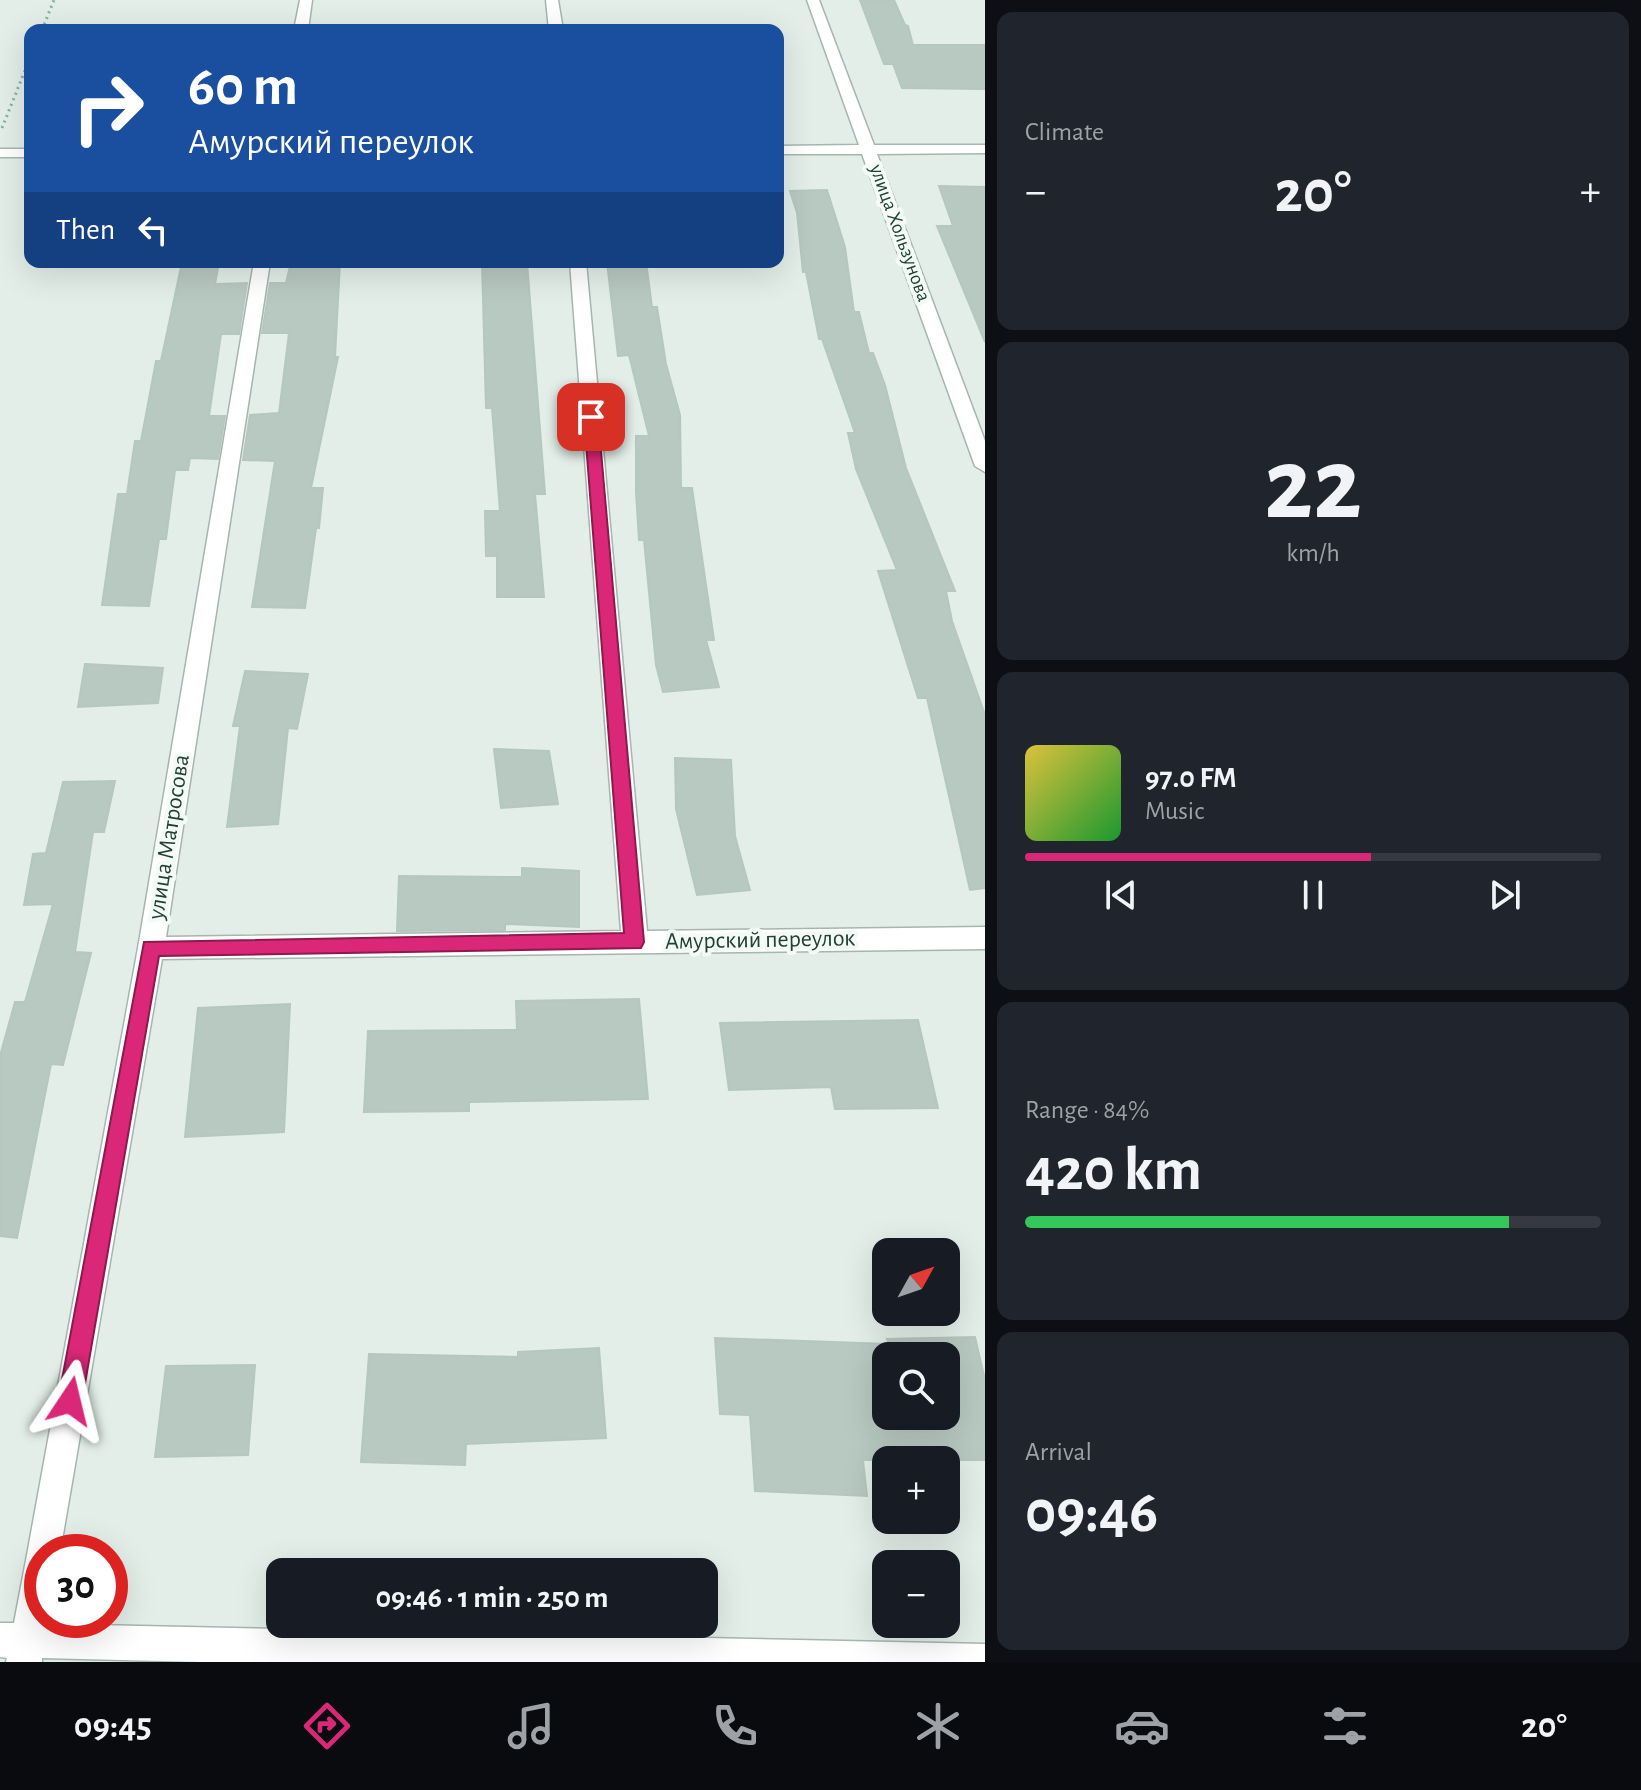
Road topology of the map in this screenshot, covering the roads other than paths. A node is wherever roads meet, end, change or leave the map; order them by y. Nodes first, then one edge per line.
1 (306, 0) edge
2 (552, 0) edge
3 (813, 0) edge
4 (302, 24) edge
5 (555, 24) edge
6 (870, 149) junction
7 (985, 149) edge
8 (784, 150) edge
9 (0, 153) edge
10 (24, 153) edge
11 (261, 268) edge
12 (579, 268) edge
13 (985, 466) edge
14 (985, 938) edge
15 (635, 942) junction
16 (151, 948) junction
17 (46, 1534) edge
18 (24, 1623) edge
19 (17, 1648) edge
20 (985, 1662) edge

1 - 4 street
2 - 5 street
3 - 6 street, улица Хользунова
6 - 7 street
6 - 8 street
6 - 13 street, улица Хользунова
9 - 10 street
11 - 16 street, улица Матросова
12 - 15 street
14 - 15 street, Амурский переулок
15 - 16 street, Амурский переулок
16 - 17 street, улица Матросова
18 - 19 street
19 - 20 street

